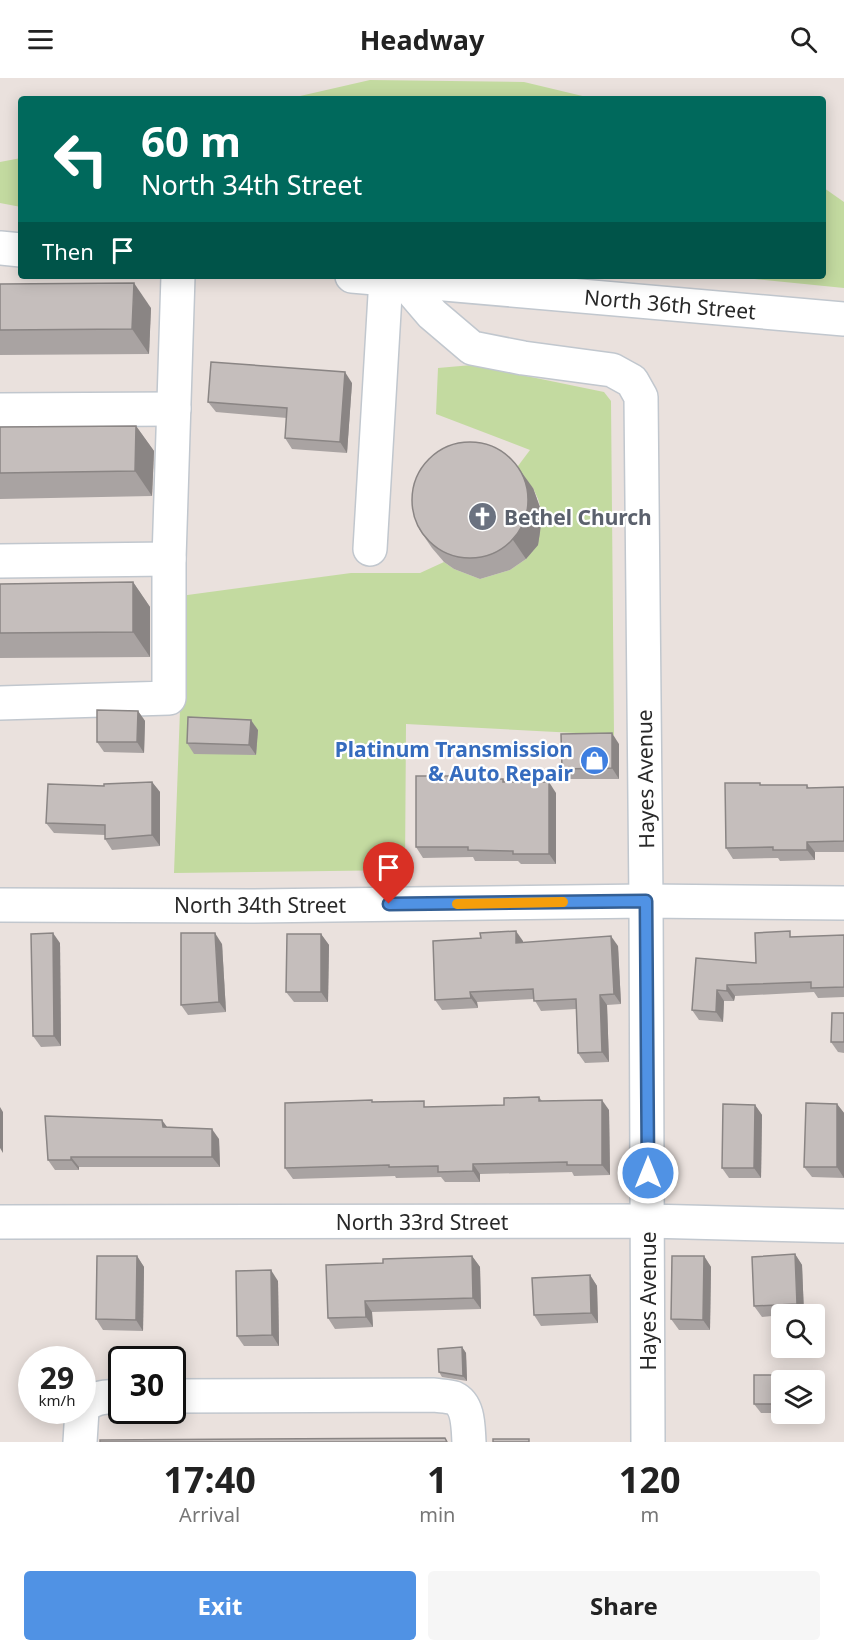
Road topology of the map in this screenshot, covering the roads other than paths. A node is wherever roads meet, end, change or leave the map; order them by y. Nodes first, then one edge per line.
1 (0, 248) edge
2 (18, 249) edge
3 (178, 279) edge
4 (394, 279) junction
5 (844, 319) edge
6 (174, 409) junction
7 (0, 410) edge
8 (370, 549) dead end
9 (169, 559) junction
10 (0, 561) edge
11 (0, 703) edge
12 (646, 901) junction
13 (844, 903) edge
14 (0, 905) edge
15 (648, 1221) junction
16 (0, 1222) edge
17 (844, 1226) edge
18 (186, 1396) edge
19 (80, 1424) edge
20 (80, 1442) edge
21 (469, 1442) edge
22 (648, 1442) edge

1 - 2 street
3 - 6 street
4 - 5 street, North 36th Street
4 - 8 street
4 - 12 street, Hayes Avenue
6 - 7 street
6 - 9 street
9 - 10 street
9 - 11 street
12 - 13 street, North 34th Street
12 - 14 street, North 34th Street
12 - 15 street, Hayes Avenue
15 - 16 street, North 33rd Street
15 - 17 street, North 33rd Street
15 - 22 street, Hayes Avenue
18 - 21 street
19 - 20 street

